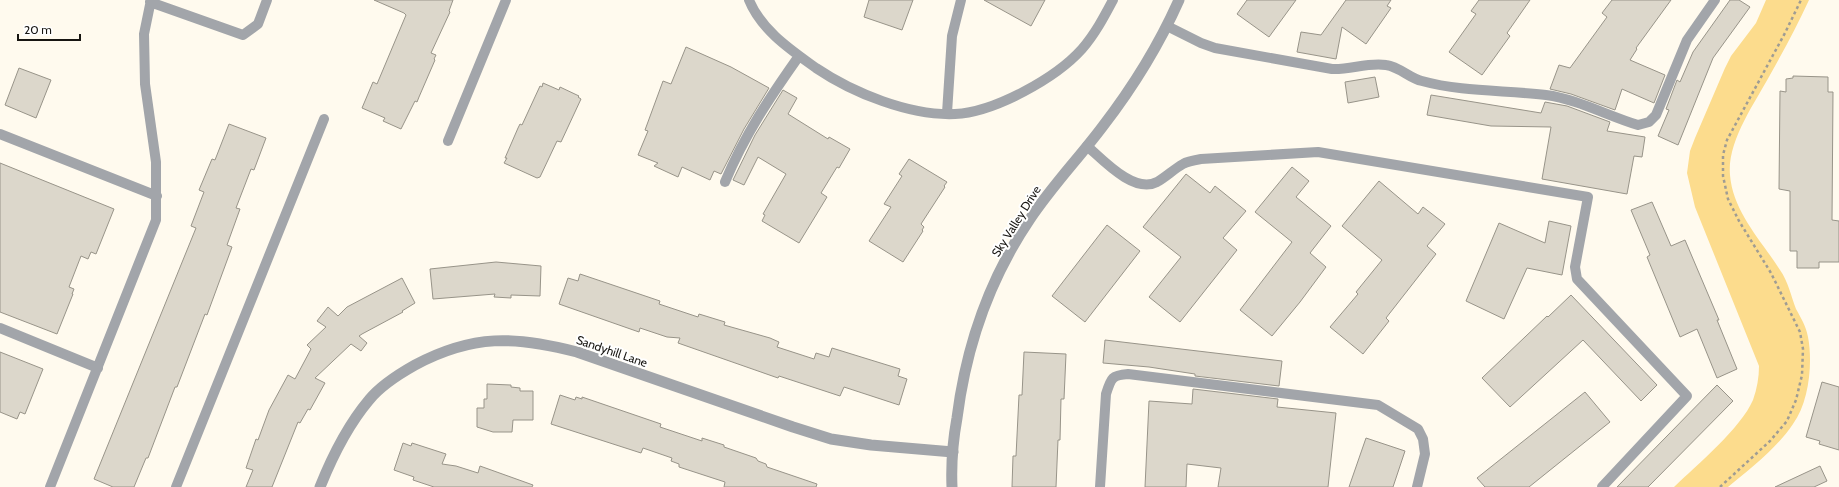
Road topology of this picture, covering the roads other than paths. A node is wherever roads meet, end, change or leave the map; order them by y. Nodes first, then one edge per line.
1 (267, 0) edge
2 (506, 0) edge
3 (749, 0) edge
4 (961, 0) edge
5 (1113, 0) edge
6 (1179, 0) edge
7 (1715, 0) edge
8 (150, 1) edge
9 (1167, 26) junction
10 (799, 56) junction
11 (947, 114) junction
12 (324, 119) dead end
13 (0, 134) edge
14 (448, 141) dead end
15 (1087, 146) junction
16 (725, 182) dead end
17 (156, 196) junction
18 (0, 328) edge
19 (98, 368) junction
20 (953, 452) junction
21 (50, 487) edge
22 (176, 487) edge
23 (320, 487) edge
24 (952, 487) edge
25 (1100, 487) edge
26 (1417, 487) edge
27 (1602, 487) edge

1 - 8 lane
2 - 14 lane
3 - 10 lane
4 - 11 lane
5 - 11 lane
6 - 9 street, Sky Valley Drive
7 - 9 lane
8 - 17 lane
9 - 15 street, Sky Valley Drive
10 - 11 lane
10 - 16 lane
12 - 22 lane
13 - 17 lane
15 - 20 street, Sky Valley Drive
15 - 27 lane
17 - 19 lane
18 - 19 lane
19 - 21 lane
20 - 23 street, Sandyhill Lane
20 - 24 street, Sky Valley Drive
25 - 26 lane

